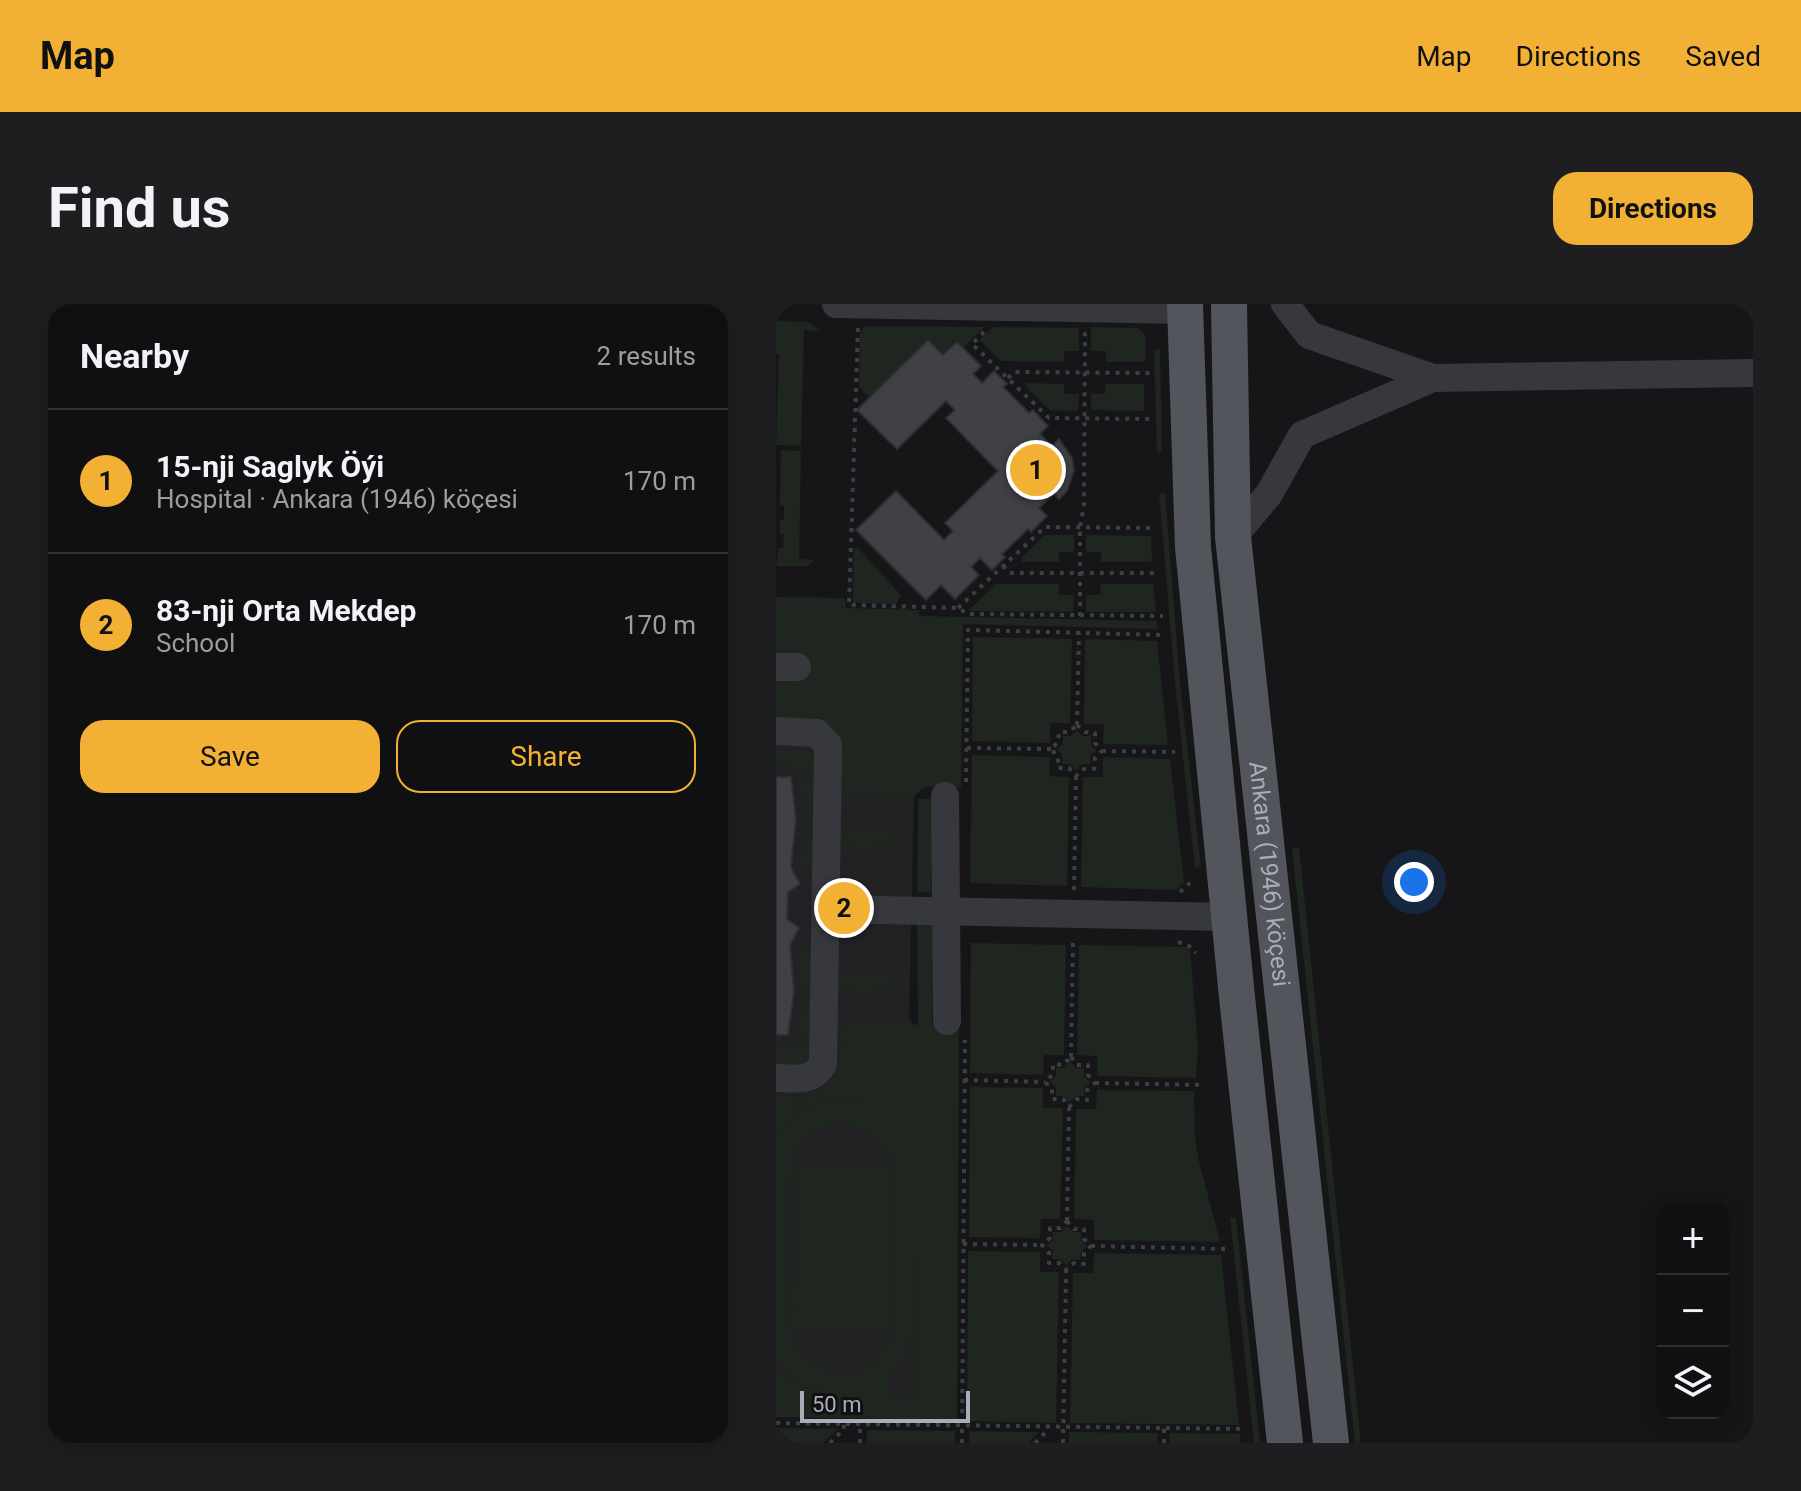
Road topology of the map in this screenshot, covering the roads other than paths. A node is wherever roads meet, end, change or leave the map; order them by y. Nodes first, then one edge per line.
1 (836, 304) edge
2 (1229, 304) edge
3 (1285, 304) edge
4 (1185, 307) edge
5 (1072, 312) edge
6 (1753, 373) edge
7 (1433, 378) junction
8 (1233, 537) junction
9 (776, 731) edge
10 (956, 795) road end
11 (826, 909) junction
12 (946, 913) junction
13 (1229, 917) junction
14 (956, 1027) road end
15 (776, 1078) edge
16 (1285, 1443) edge
17 (1331, 1443) edge

1 - 5 street
2 - 8 main road, Ankara (1946) köçesi
3 - 7 street
4 - 5 street
4 - 13 main road, Ankara (1946) köçesi
6 - 7 street
7 - 8 street
8 - 17 main road, Ankara (1946) köçesi
9 - 11 street
10 - 12 street
11 - 12 street
11 - 15 street
12 - 13 street
12 - 14 street
13 - 16 main road, Ankara (1946) köçesi

